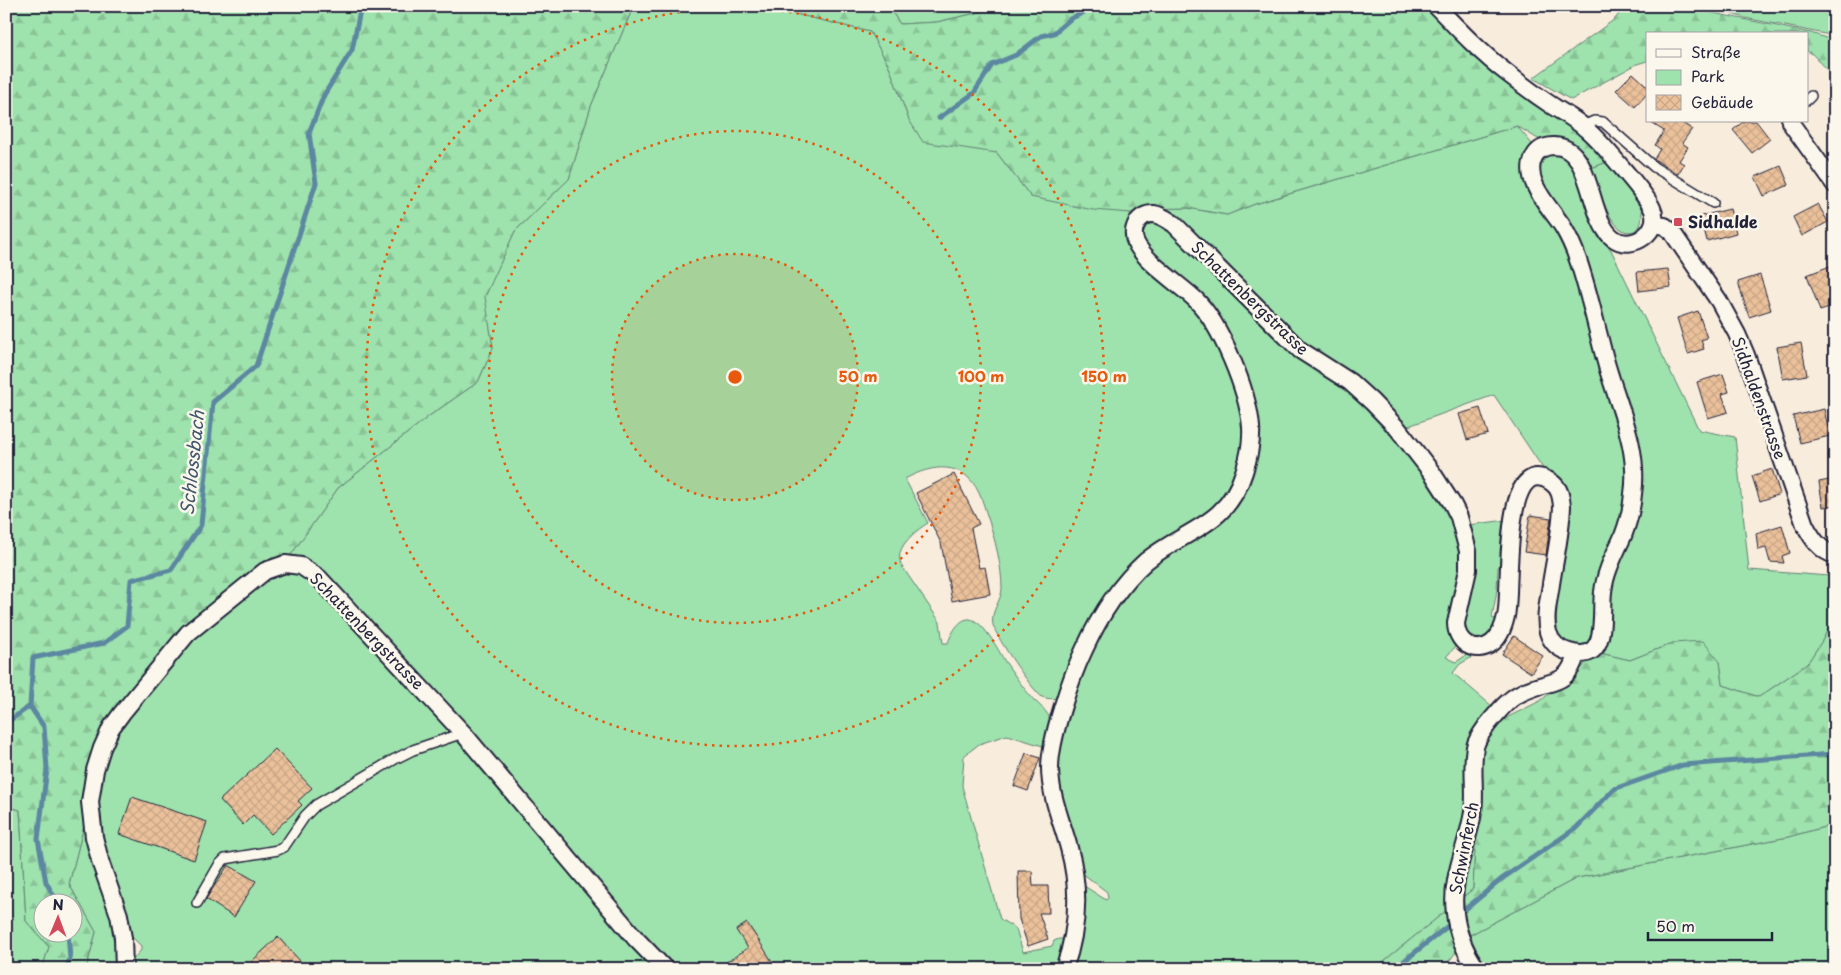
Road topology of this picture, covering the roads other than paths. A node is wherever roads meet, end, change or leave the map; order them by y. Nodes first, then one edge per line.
1 (1436, 6) edge
2 (1791, 122) edge
3 (1583, 126) junction
4 (1835, 185) edge
5 (1712, 203) dead end
6 (1654, 224) junction
7 (1835, 555) edge
8 (1576, 654) junction
9 (463, 733) junction
10 (198, 903) dead end
11 (124, 969) edge
12 (665, 969) edge
13 (1064, 969) edge
14 (1477, 969) edge

1 - 3 street
2 - 4 street
3 - 5 lane
3 - 6 street
6 - 7 street, Sidhaldenstrasse
6 - 8 street
8 - 13 street, Schattenbergstrasse
8 - 14 street, Schwinferch
9 - 10 lane
9 - 11 street, Schattenbergstrasse
9 - 12 street, Schattenbergstrasse

